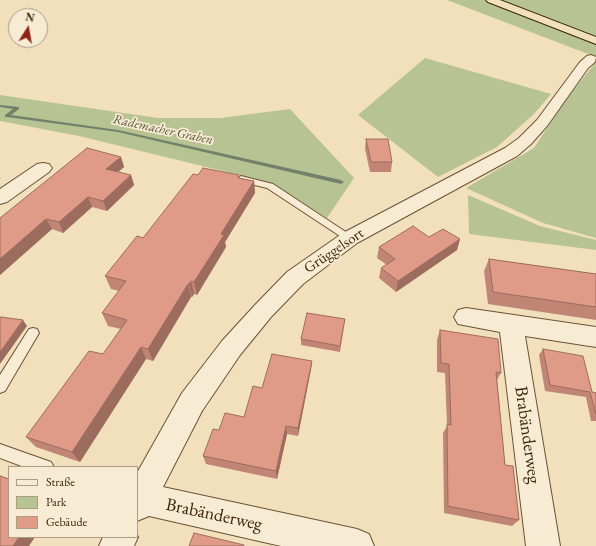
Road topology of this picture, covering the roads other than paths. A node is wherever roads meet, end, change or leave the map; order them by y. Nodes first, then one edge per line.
1 (491, 0) edge
2 (513, 0) edge
3 (596, 31) edge
4 (596, 41) edge
5 (590, 59) dead end
6 (43, 168) dead end
7 (233, 177) edge
8 (0, 198) edge
9 (350, 238) junction
10 (466, 317) dead end
11 (511, 325) junction
12 (34, 333) dead end
13 (596, 337) edge
14 (0, 387) edge
15 (0, 451) edge
16 (43, 466) edge
17 (138, 500) edge
18 (357, 546) edge
19 (543, 546) edge

1 - 4 highway
2 - 3 highway
5 - 9 street, Grüggelsort
6 - 8 street
7 - 9 lane
9 - 17 street, Grüggelsort
10 - 11 street
11 - 13 street
11 - 19 street, Brabänderweg
12 - 14 lane
15 - 16 lane
17 - 18 street, Brabänderweg

